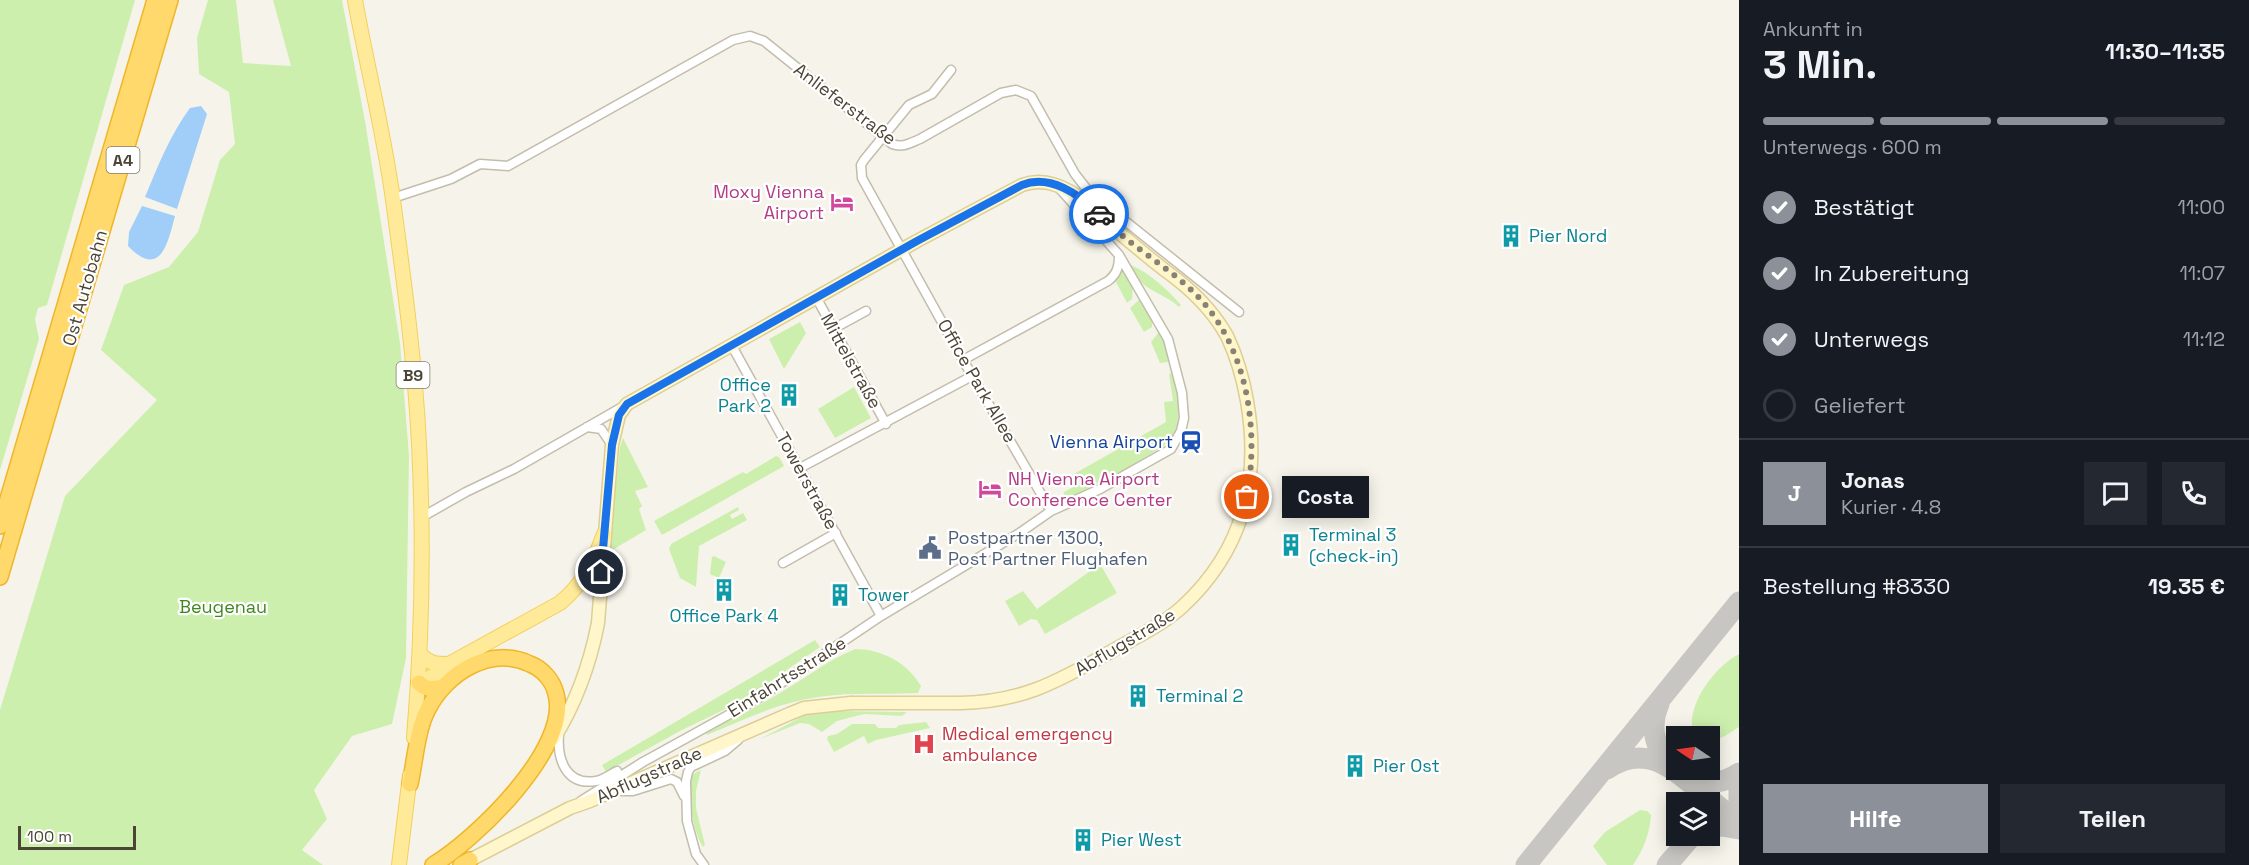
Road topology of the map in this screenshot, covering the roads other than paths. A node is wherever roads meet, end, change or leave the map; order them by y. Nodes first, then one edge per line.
1 (155, 0) edge
2 (170, 0) edge
3 (355, 0) edge
4 (951, 70) dead end
5 (883, 137) junction
6 (1058, 186) junction
7 (393, 198) junction
8 (903, 250) junction
9 (1119, 255) junction
10 (817, 299) junction
11 (866, 311) dead end
12 (1239, 312) dead end
13 (833, 329) junction
14 (732, 346) junction
15 (59, 348) junction
16 (963, 360) junction
17 (972, 376) junction
18 (627, 404) junction
19 (886, 424) junction
20 (586, 427) junction
21 (612, 445) junction
22 (800, 468) junction
23 (1051, 511) junction
24 (422, 518) junction
25 (0, 526) edge
26 (837, 533) junction
27 (604, 534) junction
28 (783, 563) dead end
29 (0, 577) edge
30 (881, 616) junction
31 (420, 654) junction
32 (449, 664) junction
33 (418, 683) junction
34 (442, 687) junction
35 (559, 731) junction
36 (745, 734) junction
37 (643, 762) junction
38 (535, 766) junction
39 (410, 784) junction
40 (612, 792) junction
41 (686, 802) junction
42 (570, 808) junction
43 (400, 860) edge
44 (466, 863) edge
45 (433, 865) edge
46 (703, 865) edge

1 - 15 highway, Ost Autobahn / A4
2 - 15 highway, Ost Autobahn / A4
3 - 7 main road, B9
4 - 5 street, Office Park Allee
5 - 7 street, Anlieferstraße
5 - 8 street, Office Park Allee
5 - 12 street, Anlieferstraße
6 - 8 street
6 - 9 street, Einfahrtsstraße
6 - 36 street, Abflugstraße, bridge
7 - 24 main road, B9
8 - 10 street
8 - 16 street, Office Park Allee
9 - 16 street
9 - 23 street, Einfahrtsstraße
10 - 13 street, Mittelstraße
10 - 14 street
11 - 13 street
13 - 19 street, Mittelstraße
14 - 18 street
14 - 22 street, Towerstraße
15 - 25 highway, Ost Autobahn / A4
15 - 29 highway, Ost Autobahn / A4
16 - 17 street, Office Park Allee
17 - 19 street
17 - 23 street, Office Park Allee
18 - 20 street
18 - 21 street
19 - 22 street
20 - 21 street
20 - 24 street
21 - 27 street
22 - 26 street, Towerstraße
23 - 30 street, Einfahrtsstraße
24 - 31 main road, B9
26 - 28 street
26 - 30 street, Towerstraße
27 - 32 main road
27 - 35 street
30 - 37 street, Einfahrtsstraße
31 - 32 main road
31 - 33 main road, B9
32 - 33 main road
33 - 34 highway
33 - 39 main road, B9
34 - 38 highway
34 - 39 highway
35 - 37 street
35 - 38 street
36 - 40 street, Abflugstraße
36 - 41 street
37 - 42 street, Einfahrtsstraße
38 - 45 highway
39 - 43 main road, B9
40 - 41 street
40 - 42 street, Abflugstraße
41 - 46 street
42 - 44 street, Einfahrtsstraße

